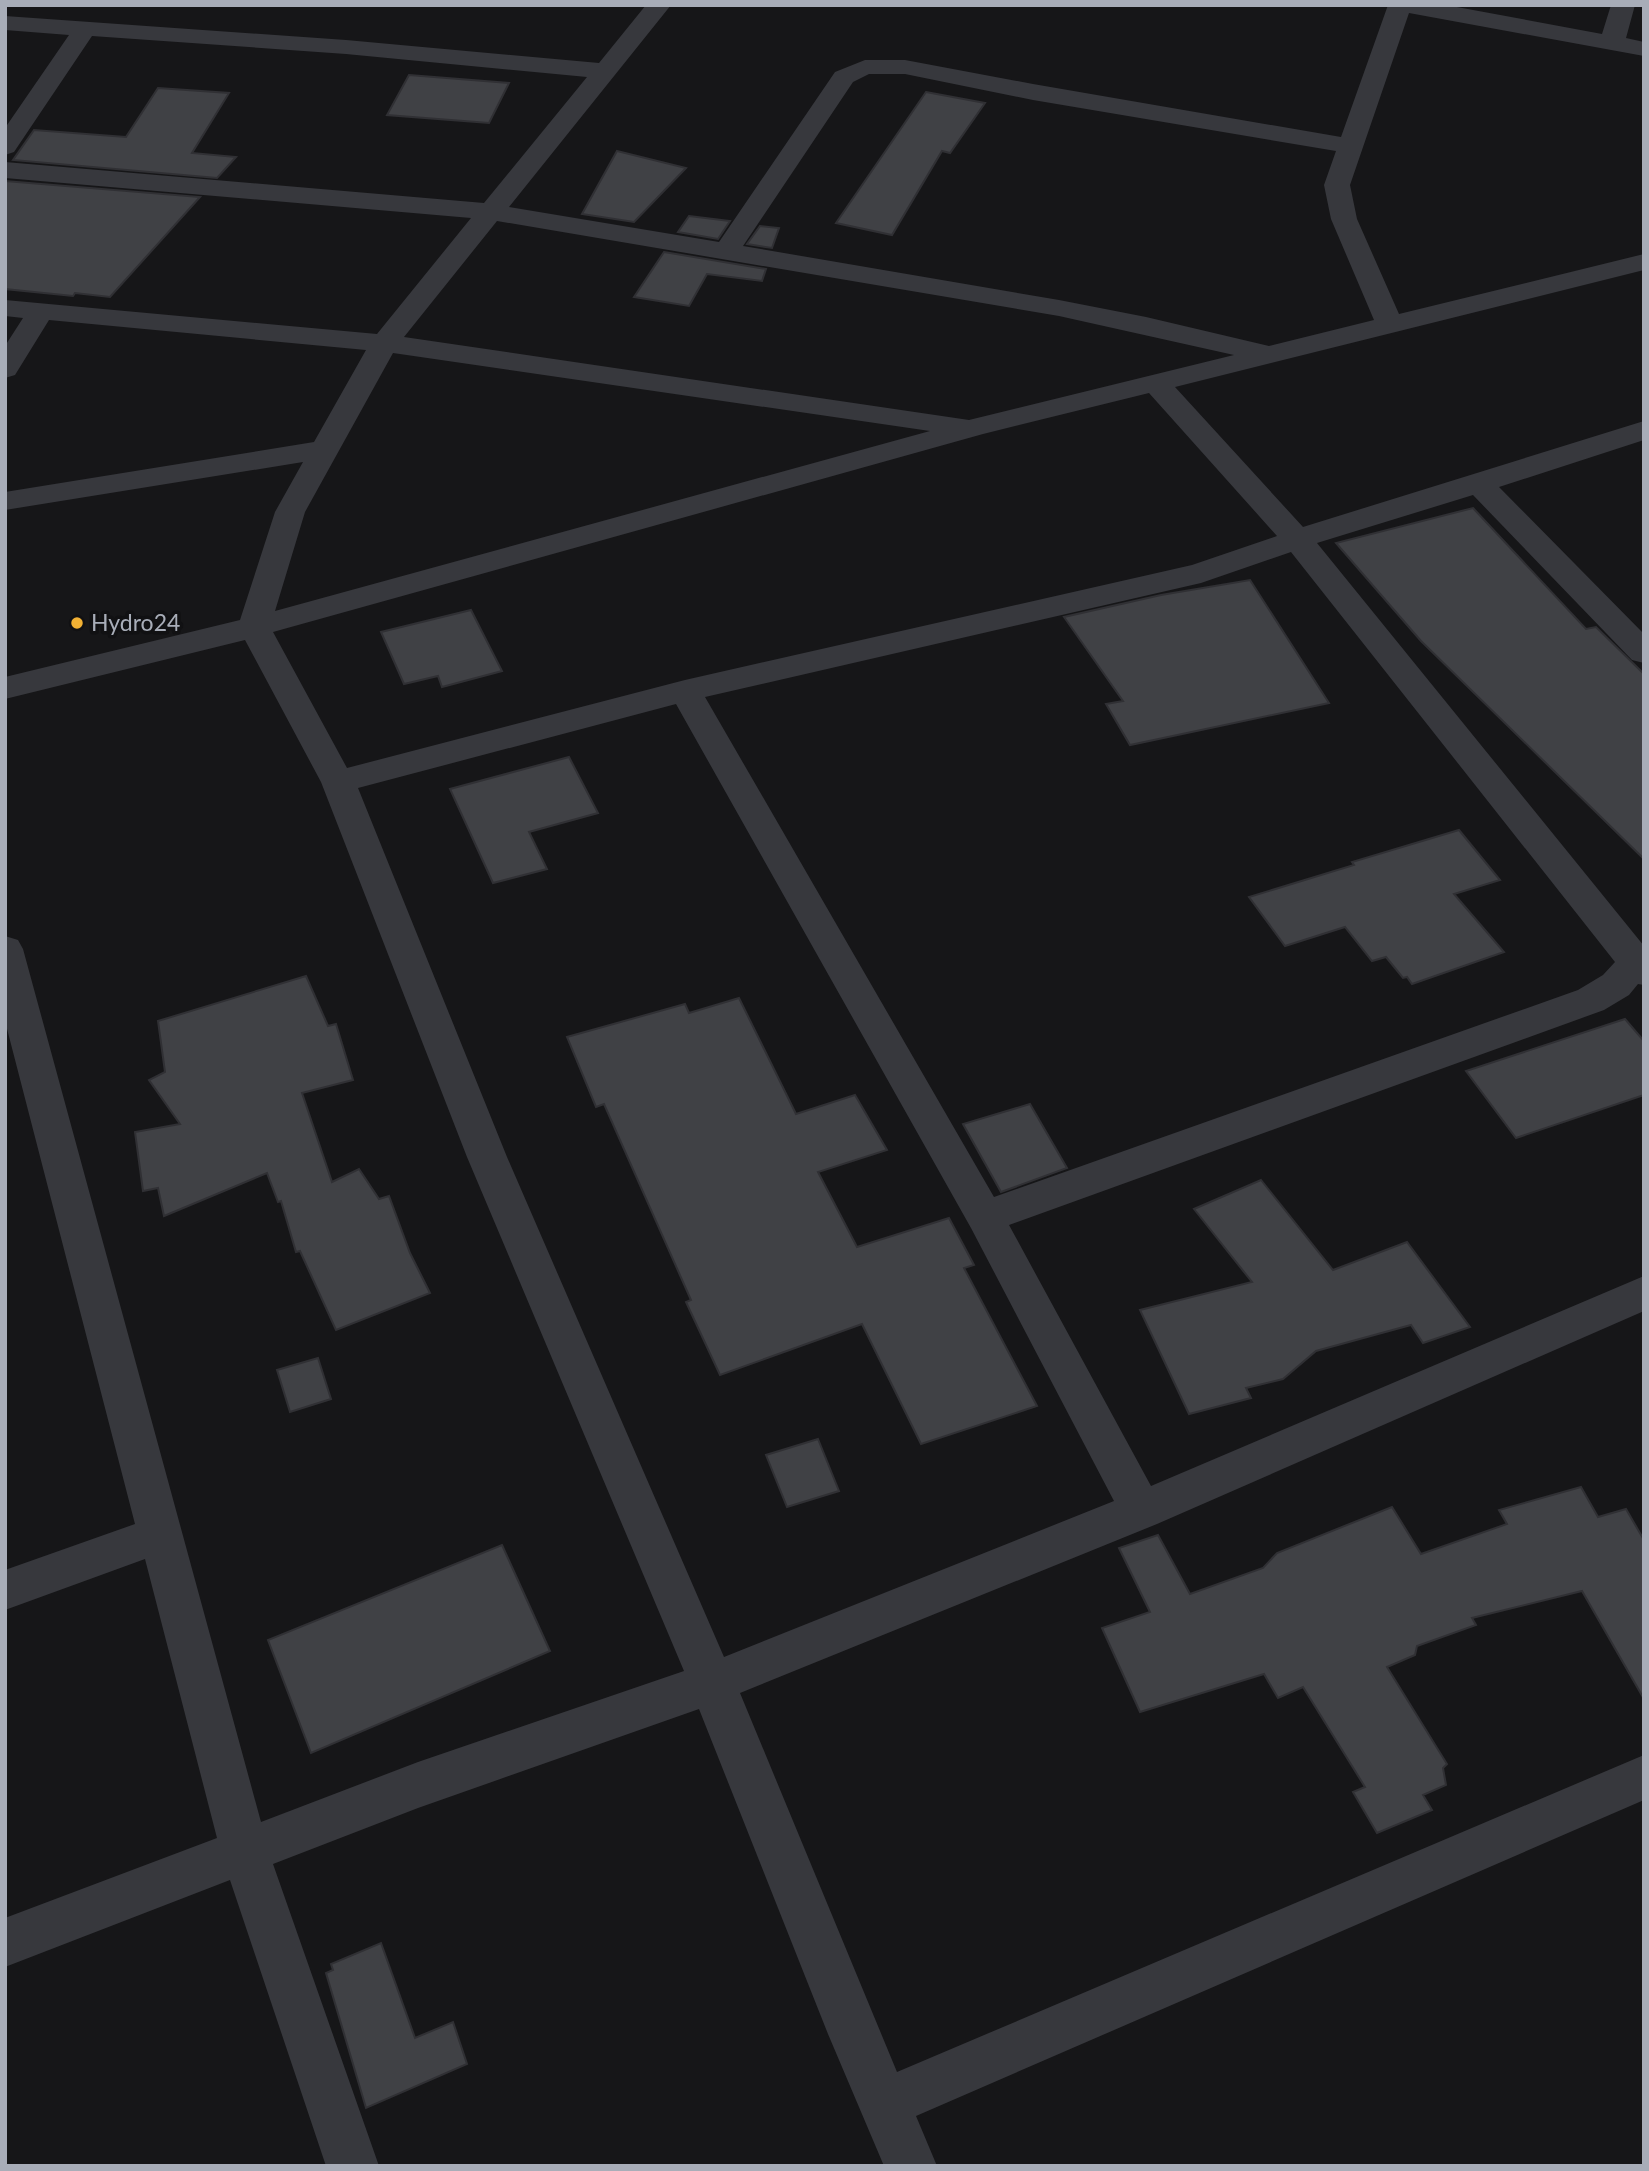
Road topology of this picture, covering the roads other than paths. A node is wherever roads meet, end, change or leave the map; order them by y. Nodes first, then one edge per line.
1 (659, 5) edge
2 (1401, 5) edge
3 (1406, 5) edge
4 (1623, 5) edge
5 (5, 23) edge
6 (85, 29) junction
7 (1612, 43) junction
8 (1644, 49) edge
9 (606, 71) junction
10 (5, 101) edge
11 (33, 103) junction
12 (1351, 146) junction
13 (5, 147) edge
14 (5, 170) edge
15 (491, 212) junction
16 (726, 252) junction
17 (1644, 262) edge
18 (5, 307) edge
19 (41, 311) junction
20 (1390, 325) junction
21 (384, 343) junction
22 (1270, 355) junction
23 (5, 369) edge
24 (1156, 383) junction
25 (973, 428) junction
26 (1644, 429) edge
27 (325, 449) junction
28 (1479, 484) junction
29 (5, 500) edge
30 (1297, 539) junction
31 (254, 627) junction
32 (1644, 653) edge
33 (5, 688) edge
34 (685, 691) junction
35 (338, 782) junction
36 (5, 949) edge
37 (1641, 964) edge
38 (985, 1217) junction
39 (1644, 1293) edge
40 (1141, 1510) junction
41 (161, 1534) junction
42 (5, 1590) edge
43 (712, 1683) junction
44 (1644, 1777) edge
45 (245, 1853) junction
46 (5, 1943) edge
47 (884, 2104) junction
48 (353, 2166) edge
49 (911, 2166) edge

1 - 9 street
2 - 12 street
3 - 7 street
4 - 7 street
5 - 6 street
6 - 9 street
6 - 11 street
7 - 8 street
9 - 15 street
10 - 11 street
11 - 13 street
12 - 16 street
12 - 20 street
14 - 15 street
15 - 16 street
15 - 21 street
16 - 22 street
17 - 20 street
18 - 19 street
19 - 21 street
19 - 23 street
20 - 22 street
21 - 25 street
21 - 27 street
22 - 24 street
24 - 25 street
24 - 30 street
25 - 31 street
26 - 28 street
27 - 29 street
27 - 31 street
28 - 30 street
28 - 32 street
30 - 34 street
30 - 37 street
31 - 33 street
31 - 35 street
34 - 35 street
34 - 38 street
35 - 43 street
36 - 41 street
37 - 38 street
38 - 40 street
39 - 40 street
40 - 43 street
41 - 42 street
41 - 45 street
43 - 45 street
43 - 47 street
44 - 47 street
45 - 46 street
45 - 48 street
47 - 49 street

